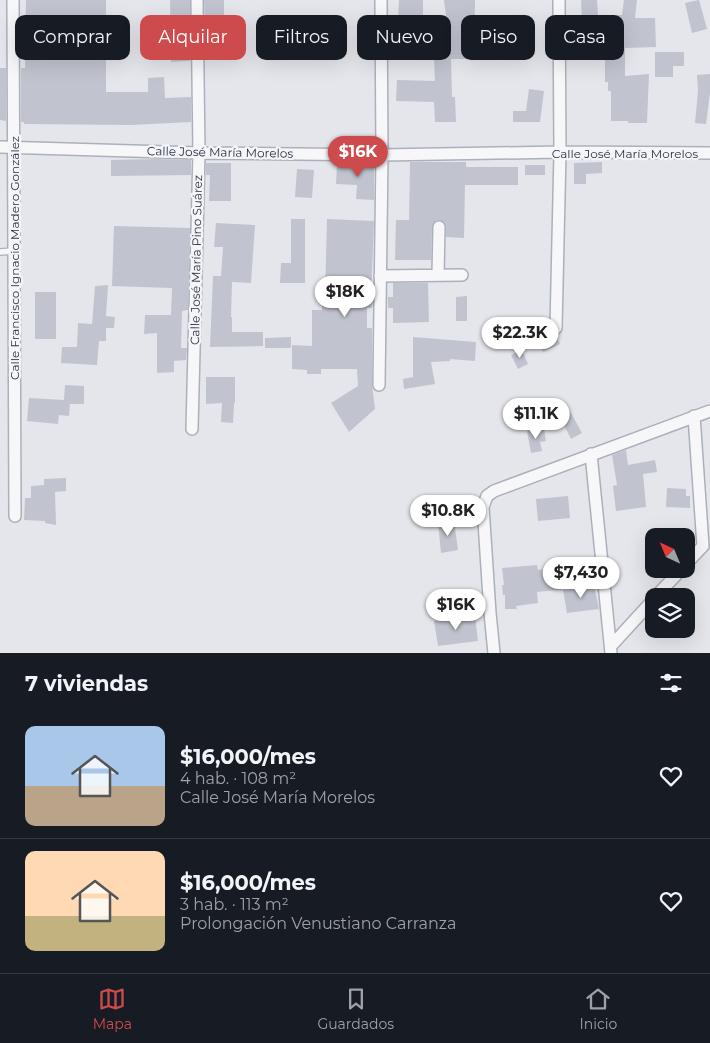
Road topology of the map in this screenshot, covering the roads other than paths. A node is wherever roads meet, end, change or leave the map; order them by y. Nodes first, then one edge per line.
1 (13, 0) edge
2 (198, 0) edge
3 (381, 0) edge
4 (559, 0) edge
5 (0, 147) edge
6 (13, 147) junction
7 (560, 152) junction
8 (199, 153) junction
9 (710, 153) edge
10 (382, 155) junction
11 (440, 227) dead end
12 (0, 252) edge
13 (14, 252) junction
14 (438, 275) junction
15 (380, 276) junction
16 (462, 276) dead end
17 (556, 328) dead end
18 (379, 385) dead end
19 (710, 411) edge
20 (694, 416) junction
21 (192, 429) dead end
22 (591, 454) junction
23 (15, 516) dead end
24 (707, 548) edge
25 (695, 557) edge
26 (673, 578) edge
27 (664, 588) edge
28 (645, 609) edge
29 (611, 649) edge
30 (494, 653) edge

1 - 6 street, Calle Francisco Ignacio Madero González
2 - 8 street, Calle José María Pino Suárez
3 - 10 street
4 - 7 street
5 - 6 street, Calle José María Morelos
6 - 8 street, Calle José María Morelos
6 - 13 street, Calle Francisco Ignacio Madero González
7 - 9 street, Calle José María Morelos
7 - 10 street, Calle José María Morelos
7 - 17 street
8 - 10 street, Calle José María Morelos
8 - 21 street, Calle José María Pino Suárez
10 - 15 street
11 - 14 street
12 - 13 lane
13 - 23 street, Calle Francisco Ignacio Madero González
14 - 15 street
14 - 16 street
15 - 18 street
19 - 20 street
20 - 22 street
20 - 24 street
22 - 29 street
22 - 30 street
24 - 25 street
26 - 27 street
28 - 29 street

